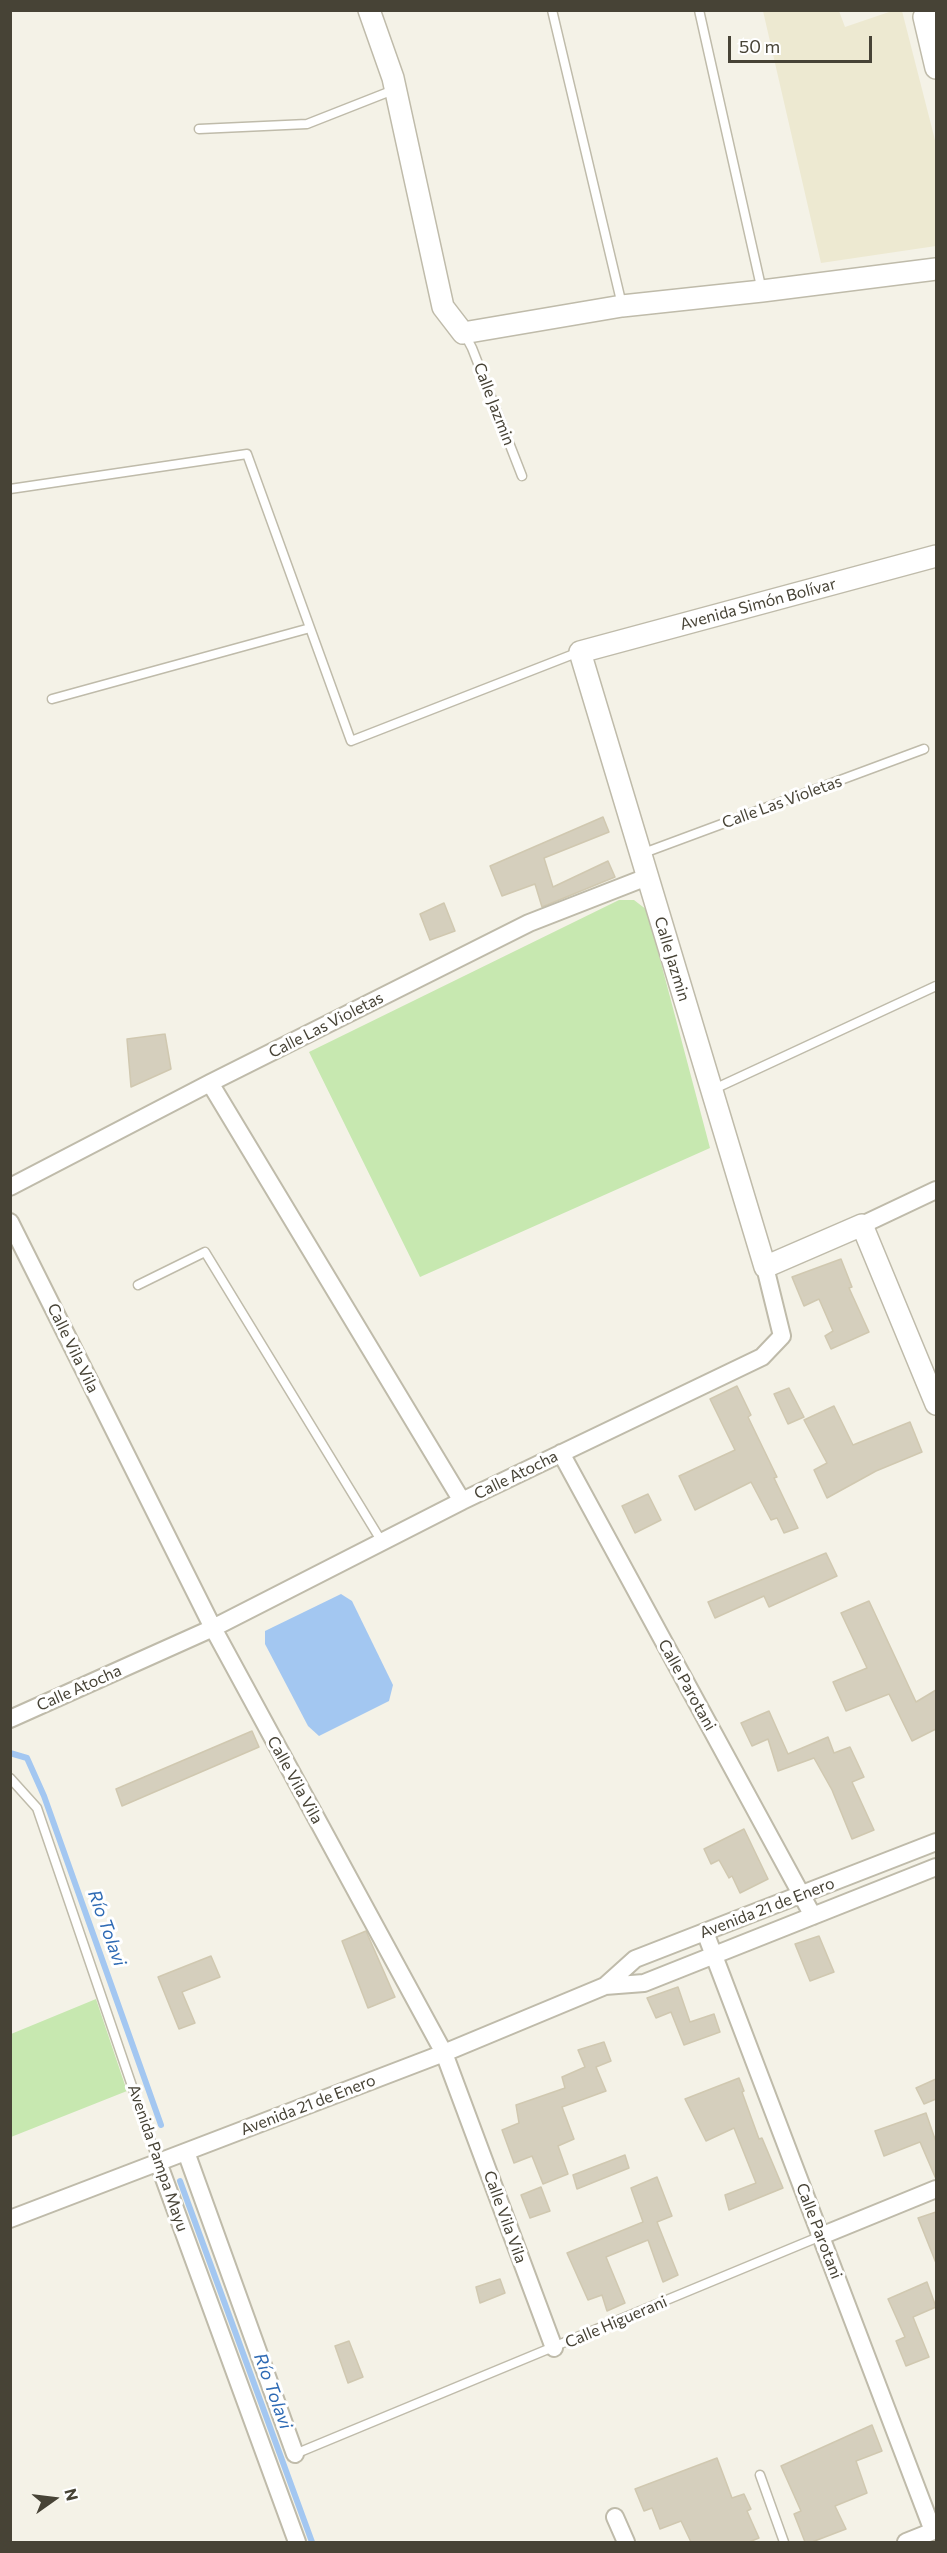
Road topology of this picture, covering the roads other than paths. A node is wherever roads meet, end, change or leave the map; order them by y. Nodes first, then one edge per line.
1 (369, 10) edge
2 (552, 10) edge
3 (699, 10) edge
4 (936, 12) edge
5 (936, 68) edge
6 (396, 89) junction
7 (199, 129) dead end
8 (936, 269) edge
9 (762, 291) junction
10 (622, 306) junction
11 (463, 333) junction
12 (522, 476) dead end
13 (10, 489) edge
14 (936, 556) edge
15 (310, 628) junction
16 (580, 652) junction
17 (52, 699) dead end
18 (924, 749) dead end
19 (640, 854) junction
20 (647, 877) junction
21 (936, 986) edge
22 (210, 1083) junction
23 (712, 1090) junction
24 (10, 1187) edge
25 (936, 1190) edge
26 (10, 1222) edge
27 (862, 1225) junction
28 (765, 1267) junction
29 (138, 1285) dead end
30 (936, 1404) edge
31 (561, 1453) junction
32 (462, 1501) junction
33 (382, 1542) junction
34 (213, 1628) junction
35 (10, 1719) edge
36 (10, 1778) edge
37 (936, 1842) edge
38 (936, 1867) edge
39 (801, 1894) junction
40 (813, 1916) junction
41 (705, 1932) junction
42 (713, 1956) junction
43 (605, 1986) junction
44 (444, 2054) junction
45 (186, 2152) junction
46 (158, 2162) junction
47 (936, 2189) edge
48 (10, 2219) edge
49 (821, 2236) junction
50 (554, 2348) junction
51 (295, 2454) joint
52 (760, 2475) dead end
53 (615, 2517) dead end
54 (935, 2530) edge
55 (297, 2542) edge
56 (626, 2542) edge
57 (784, 2542) edge
58 (906, 2542) edge

1 - 6 street
2 - 10 lane
3 - 9 lane
4 - 5 street
6 - 7 lane
6 - 11 street
8 - 9 street
9 - 10 street
10 - 11 street
11 - 12 lane, Calle Jazmin
13 - 15 lane
14 - 16 street, Avenida Simón Bolívar
15 - 16 lane
15 - 17 lane
16 - 19 street, Calle Jazmin
18 - 19 lane, Calle Las Violetas
19 - 20 street, Calle Jazmin
20 - 22 street, Calle Las Violetas
20 - 23 street, Calle Jazmin
21 - 23 lane
22 - 24 street, Calle Las Violetas
22 - 32 street
23 - 28 street, Calle Jazmin
25 - 27 street
26 - 34 street, Calle Vila Vila
27 - 28 street
27 - 30 street
28 - 31 street, Calle Atocha
29 - 33 lane
31 - 32 street, Calle Atocha
31 - 39 street, Calle Parotani
32 - 33 street, Calle Atocha
33 - 34 street, Calle Atocha
34 - 35 street, Calle Atocha
34 - 44 street, Calle Vila Vila
36 - 46 lane, Avenida Pampa Mayu
37 - 39 street, Avenida 21 de Enero
38 - 40 street, Avenida 21 de Enero
39 - 40 street, Calle Parotani
39 - 41 street, Avenida 21 de Enero
40 - 42 street, Avenida 21 de Enero
41 - 42 street, Calle Parotani
41 - 43 street, Avenida 21 de Enero
42 - 43 street, Avenida 21 de Enero
42 - 49 street, Calle Parotani
43 - 44 street, Avenida 21 de Enero
44 - 45 street, Avenida 21 de Enero
44 - 50 street, Calle Vila Vila
45 - 46 street, Avenida 21 de Enero
45 - 51 street, Avenida Pampa Mayu
46 - 48 street, Avenida 21 de Enero
46 - 55 street, Avenida Pampa Mayu
47 - 49 street, Calle Higuerani
49 - 50 lane, Calle Higuerani
49 - 54 street, Calle Parotani
50 - 51 lane, Calle Higuerani
52 - 57 lane
53 - 56 street
54 - 58 street

